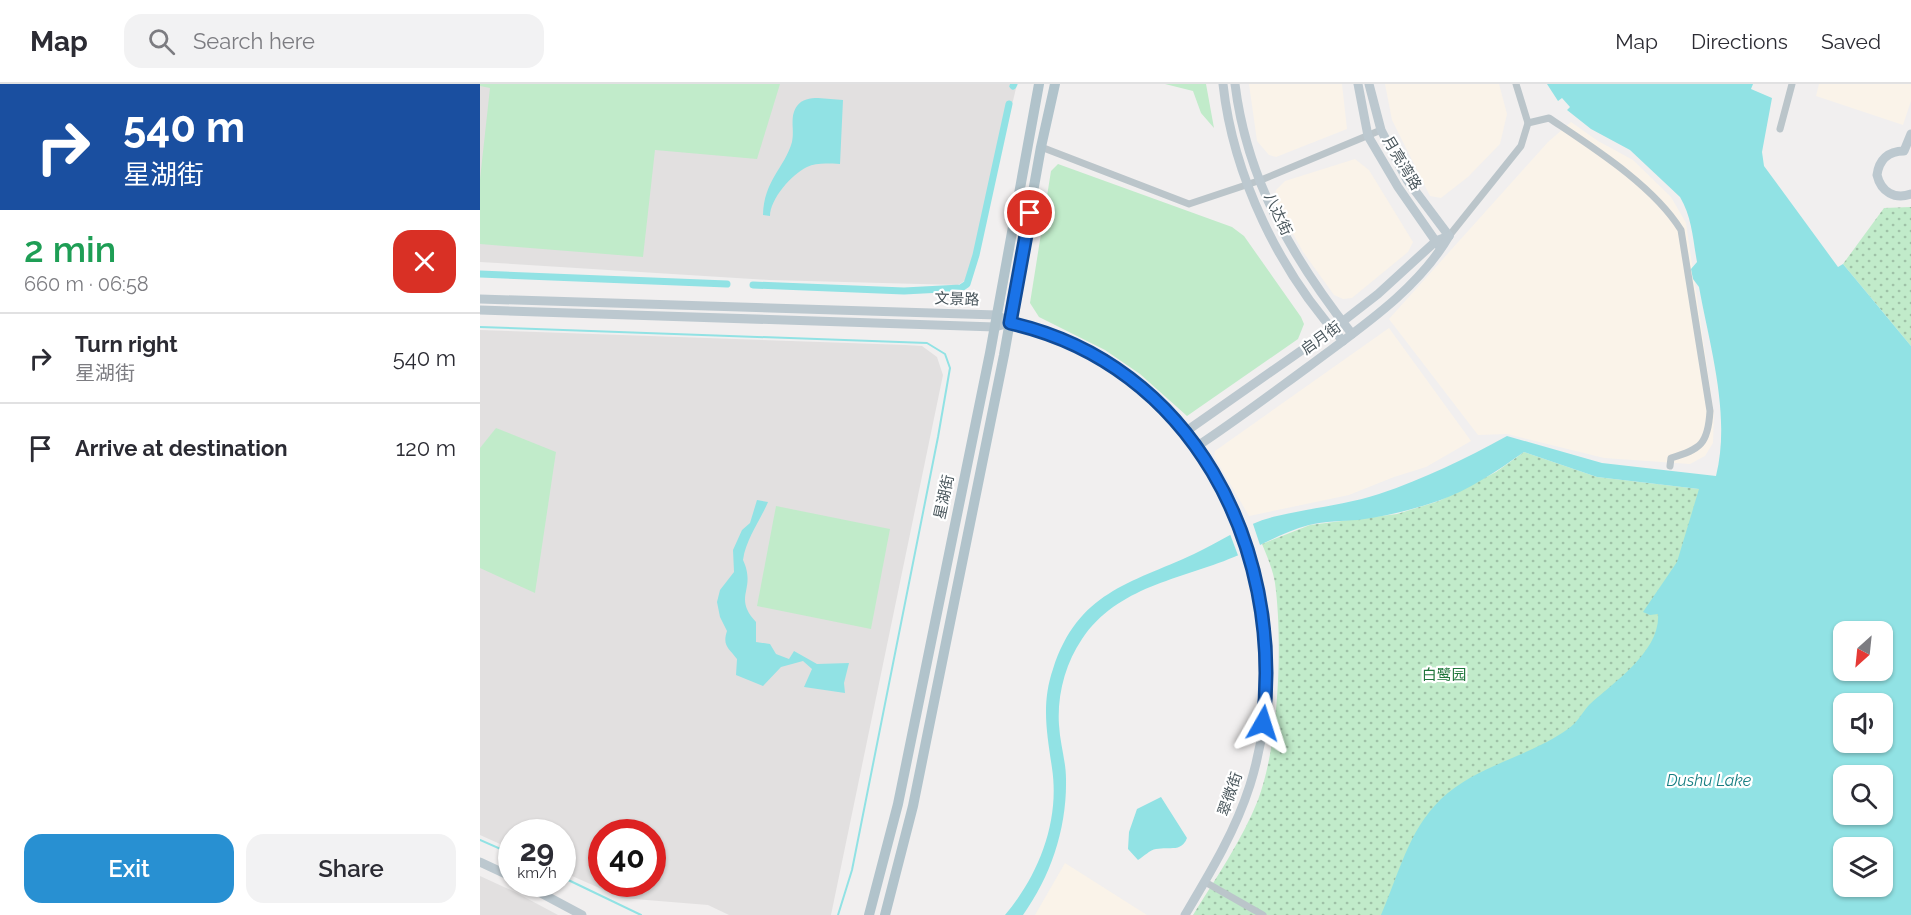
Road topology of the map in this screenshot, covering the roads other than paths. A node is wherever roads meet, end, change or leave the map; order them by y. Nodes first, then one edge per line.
1 (1039, 84) edge
2 (1055, 84) edge
3 (1223, 84) edge
4 (1235, 84) edge
5 (1358, 84) edge
6 (1369, 84) edge
7 (1516, 84) edge
8 (1792, 84) edge
9 (1528, 123) junction
10 (1780, 129) dead end
11 (1381, 130) junction
12 (1911, 134) edge
13 (1368, 136) junction
14 (1041, 147) junction
15 (1261, 180) junction
16 (1248, 184) junction
17 (1911, 194) edge
18 (1449, 236) junction
19 (1438, 245) junction
20 (480, 299) edge
21 (480, 310) edge
22 (996, 321) junction
23 (1342, 322) junction
24 (1010, 323) junction
25 (1332, 329) junction
26 (1352, 334) junction
27 (1343, 341) junction
28 (1185, 432) junction
29 (1196, 447) junction
30 (1670, 466) dead end
31 (480, 862) edge
32 (498, 870) edge
33 (1205, 882) junction
34 (548, 897) edge
35 (582, 915) edge
36 (869, 915) edge
37 (885, 915) edge
38 (1185, 915) edge
39 (1263, 915) edge

1 - 22 main road, 星湖街
2 - 14 main road, 星湖街
3 - 16 street, 八达街
4 - 15 street, 八达街
5 - 13 street, 月亮湾路
6 - 11 street, 月亮湾路
7 - 9 street
8 - 10 street
9 - 18 street, 启月街
9 - 30 street
11 - 13 street
11 - 18 street, 月亮湾路
12 - 17 street
13 - 15 street
13 - 19 street, 月亮湾路
14 - 16 street
14 - 24 main road, 星湖街
15 - 16 street
15 - 23 street, 八达街
16 - 25 street, 八达街
18 - 19 street, 启月街
19 - 23 street, 启月街
19 - 26 street, 启月街
20 - 22 street, 文景路
21 - 22 street, 文景路
22 - 24 street, 文景路
22 - 36 main road, 星湖街
23 - 25 street, 启月街
23 - 26 street, 八达街
24 - 28 street, 翠微街
24 - 37 main road, 星湖街
25 - 27 street, 八达街
25 - 28 street, 启月街
26 - 27 street, 启月街
27 - 29 street, 启月街
28 - 29 street, 翠微街
29 - 33 street, 翠微街
31 - 32 street
33 - 38 street, 翠微街
33 - 39 street
34 - 35 street

